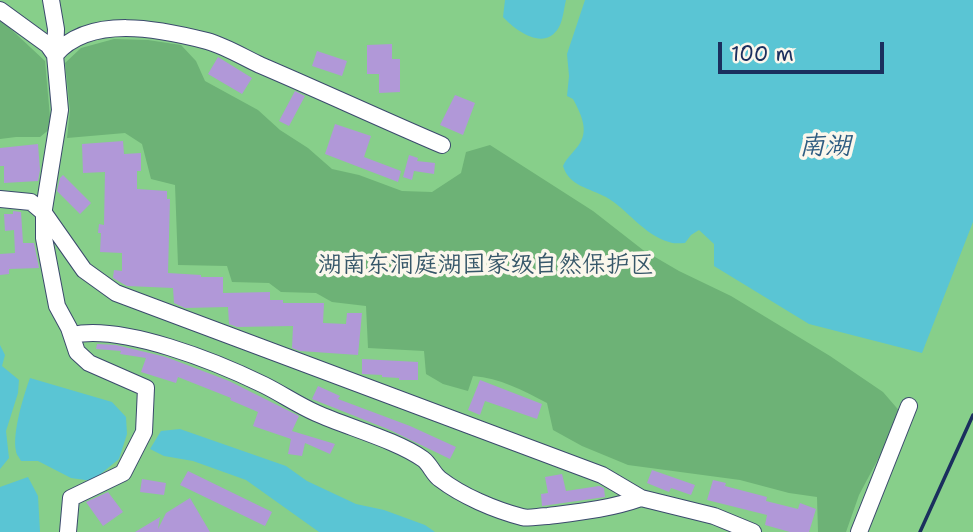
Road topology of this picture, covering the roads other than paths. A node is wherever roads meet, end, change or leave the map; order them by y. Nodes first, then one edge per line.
1 (51, 0) edge
2 (0, 10) edge
3 (55, 55) junction
4 (442, 145) dead end
5 (0, 199) edge
6 (44, 213) junction
7 (72, 335) junction
8 (909, 407) dead end
9 (641, 498) junction
10 (68, 532) edge
11 (753, 532) edge
12 (859, 532) edge

1 - 3 street
2 - 3 street
3 - 4 street
3 - 6 street
5 - 6 street
6 - 7 street
6 - 9 street
7 - 9 street
7 - 10 street
8 - 12 street
9 - 11 street

